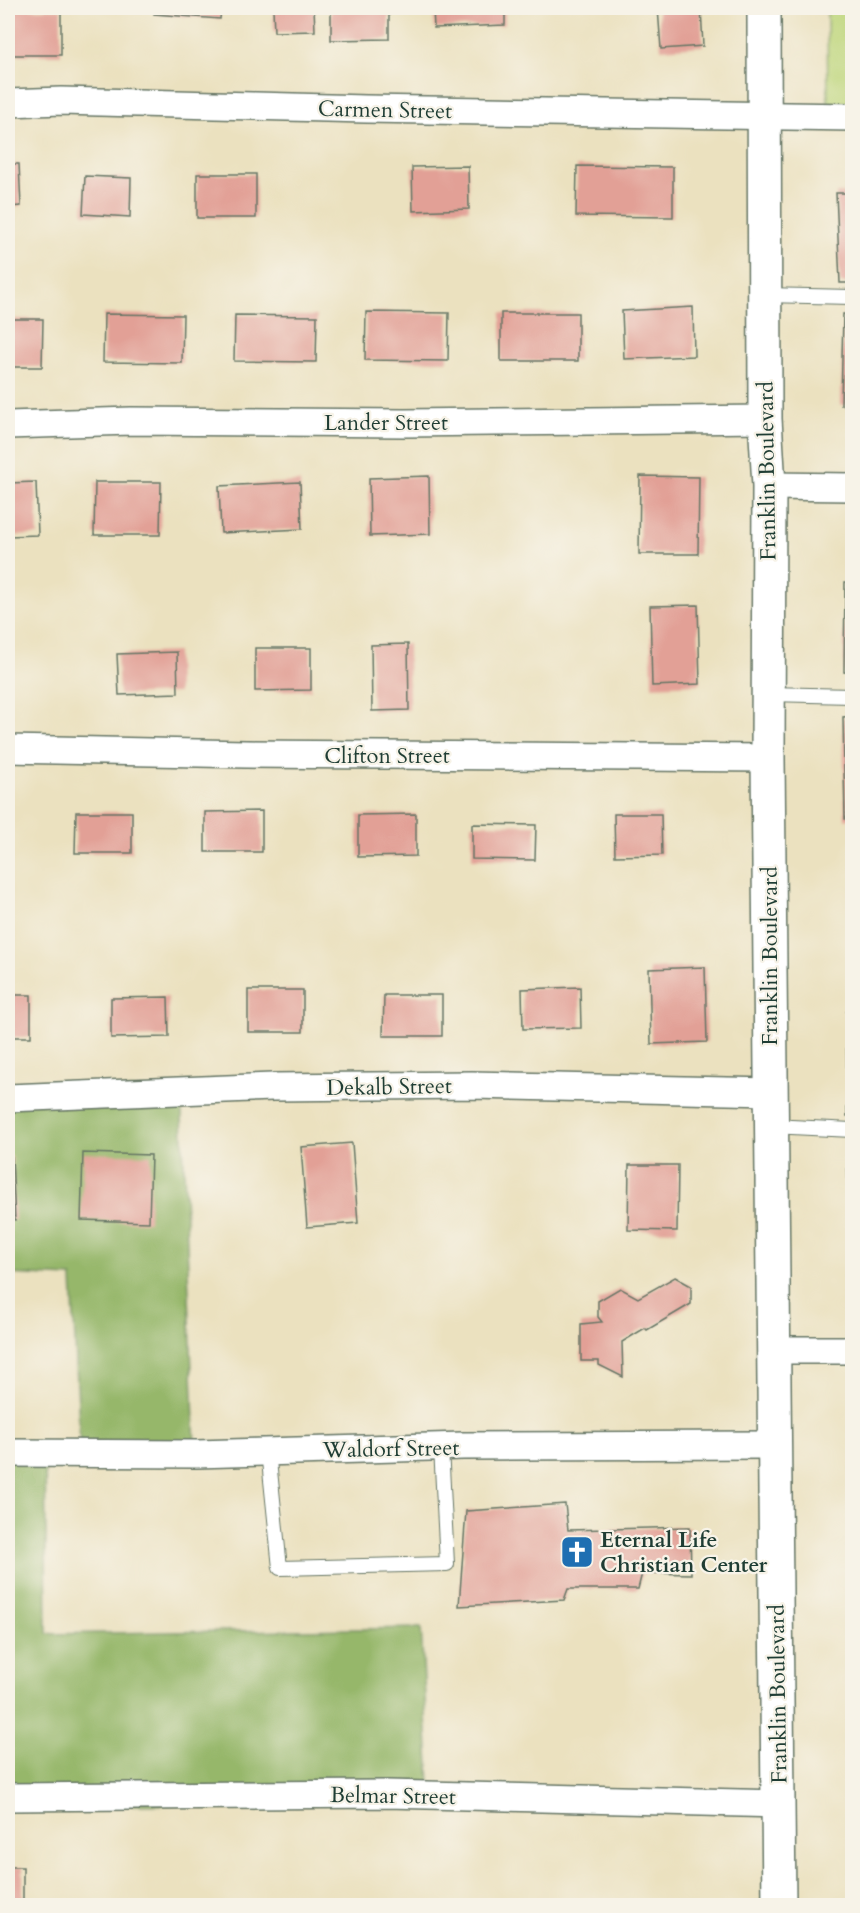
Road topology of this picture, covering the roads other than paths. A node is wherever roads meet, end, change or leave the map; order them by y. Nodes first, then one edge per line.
1 (764, 8) edge
2 (8, 103) edge
3 (763, 115) junction
4 (852, 117) edge
5 (764, 295) junction
6 (852, 297) edge
7 (765, 419) junction
8 (8, 425) edge
9 (769, 486) junction
10 (852, 487) edge
11 (768, 694) junction
12 (852, 696) edge
13 (8, 749) edge
14 (768, 758) junction
15 (770, 1092) junction
16 (8, 1098) edge
17 (771, 1126) junction
18 (852, 1130) edge
19 (773, 1350) junction
20 (852, 1350) edge
21 (774, 1445) junction
22 (441, 1447) junction
23 (268, 1451) junction
24 (8, 1453) edge
25 (8, 1797) edge
26 (778, 1804) junction
27 (779, 1905) edge

1 - 3 street, Franklin Boulevard
2 - 3 street, Carmen Street
3 - 4 street, Carmen Street
3 - 5 street, Franklin Boulevard
5 - 6 lane
5 - 7 street, Franklin Boulevard
7 - 8 street, Lander Street
7 - 9 street, Franklin Boulevard
9 - 10 street
9 - 11 street, Franklin Boulevard
11 - 12 lane
11 - 14 street, Franklin Boulevard
13 - 14 street, Clifton Street
14 - 15 street, Franklin Boulevard
15 - 16 street, Dekalb Street
15 - 17 street, Franklin Boulevard
17 - 18 lane
17 - 19 street, Franklin Boulevard
19 - 20 street
19 - 21 street, Franklin Boulevard
21 - 22 street, Waldorf Street
21 - 26 street, Franklin Boulevard
22 - 23 street, Waldorf Street
22 - 23 lane
23 - 24 street, Waldorf Street
25 - 26 street, Belmar Street
26 - 27 street, Franklin Boulevard

